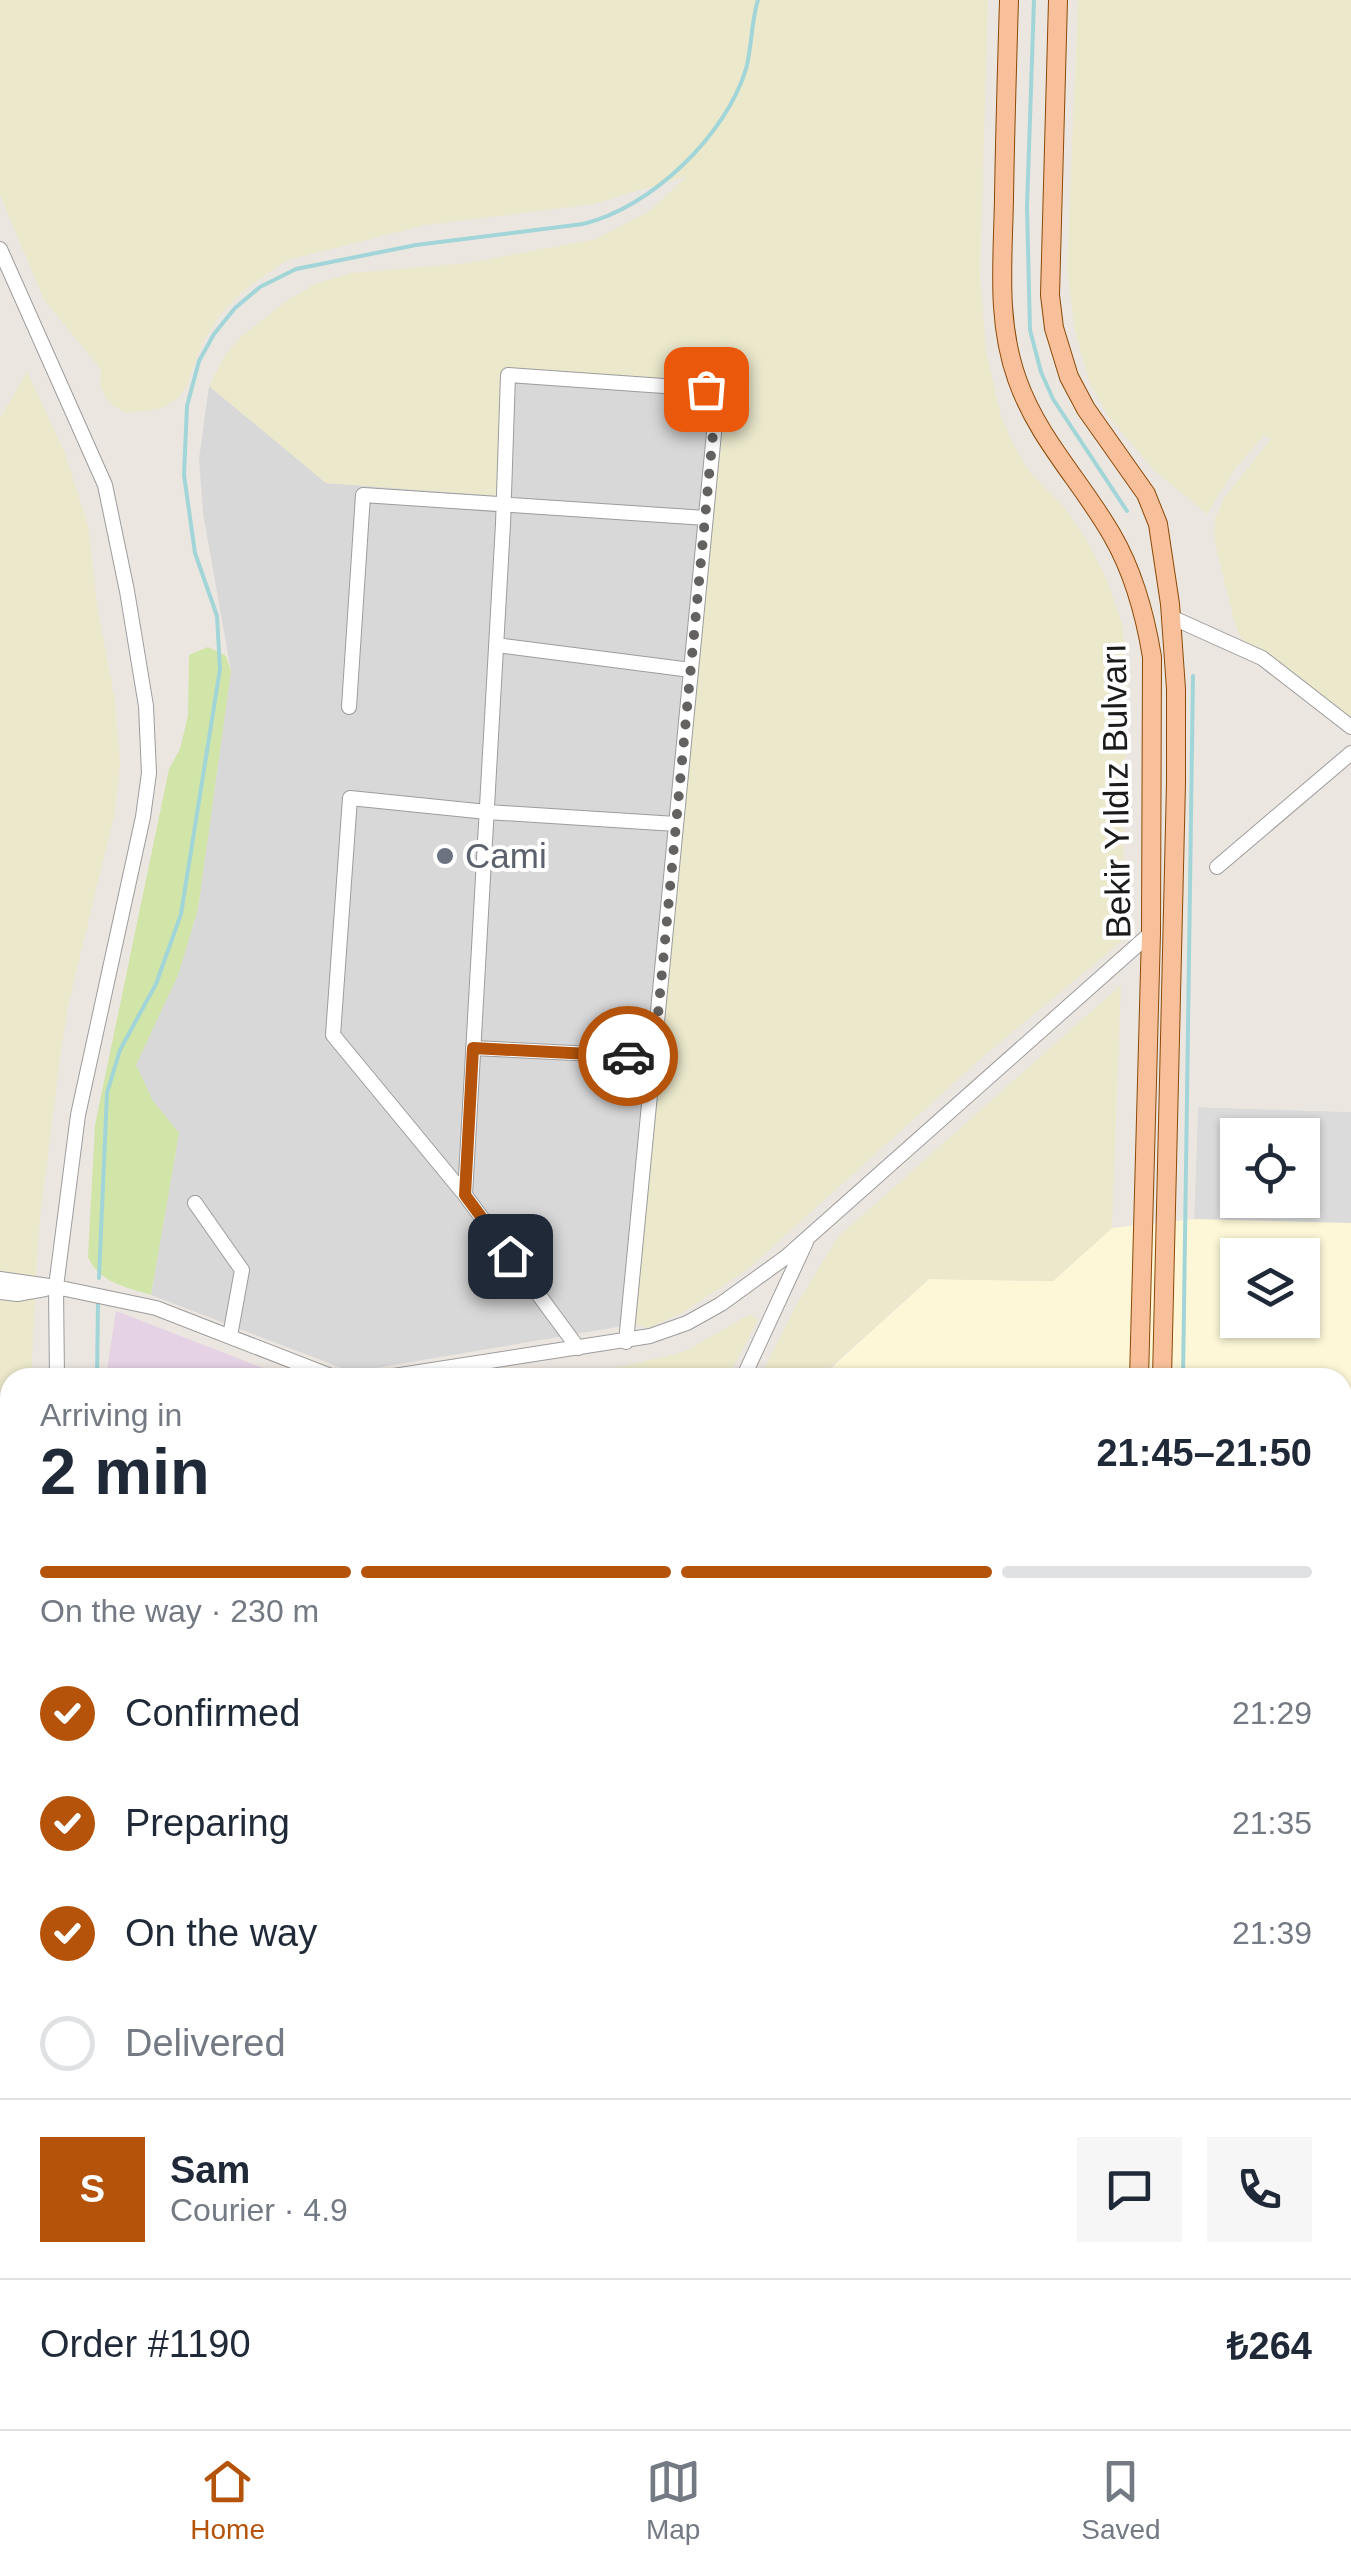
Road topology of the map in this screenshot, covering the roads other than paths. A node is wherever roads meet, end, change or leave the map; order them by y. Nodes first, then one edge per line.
1 (1009, 0) edge
2 (1058, 0) edge
3 (0, 249) edge
4 (503, 503) junction
5 (706, 518) junction
6 (1171, 617) junction
7 (496, 644) junction
8 (692, 670) junction
9 (348, 706) dead end
10 (1351, 726) edge
11 (1351, 752) edge
12 (486, 812) junction
13 (676, 824) junction
14 (1217, 867) dead end
15 (1151, 934) junction
16 (473, 1048) junction
17 (654, 1057) junction
18 (465, 1195) junction
19 (195, 1203) dead end
20 (809, 1237) junction
21 (0, 1279) edge
22 (56, 1286) junction
23 (0, 1292) edge
24 (230, 1336) junction
25 (626, 1342) junction
26 (578, 1348) junction
27 (57, 1368) edge
28 (311, 1368) edge
29 (433, 1368) edge
30 (748, 1368) edge
31 (1139, 1368) edge
32 (1162, 1368) edge

1 - 15 main road, Bekir Yıldız Bulvarı
2 - 6 main road, Bekir Yıldız Bulvarı
3 - 22 street
4 - 5 street
4 - 5 street
4 - 7 street
4 - 9 street
5 - 8 street
6 - 10 street
6 - 32 main road, Bekir Yıldız Bulvarı
7 - 8 street
7 - 12 street
8 - 13 street
11 - 14 street
12 - 13 street
12 - 16 street
12 - 18 street
13 - 17 street
15 - 20 street
15 - 31 main road, Bekir Yıldız Bulvarı
16 - 17 street
16 - 18 street
17 - 25 street
18 - 26 street
19 - 24 street
20 - 25 street
20 - 30 street
21 - 22 street
22 - 23 street
22 - 24 street
22 - 27 street
24 - 28 street
25 - 26 street
26 - 29 street

